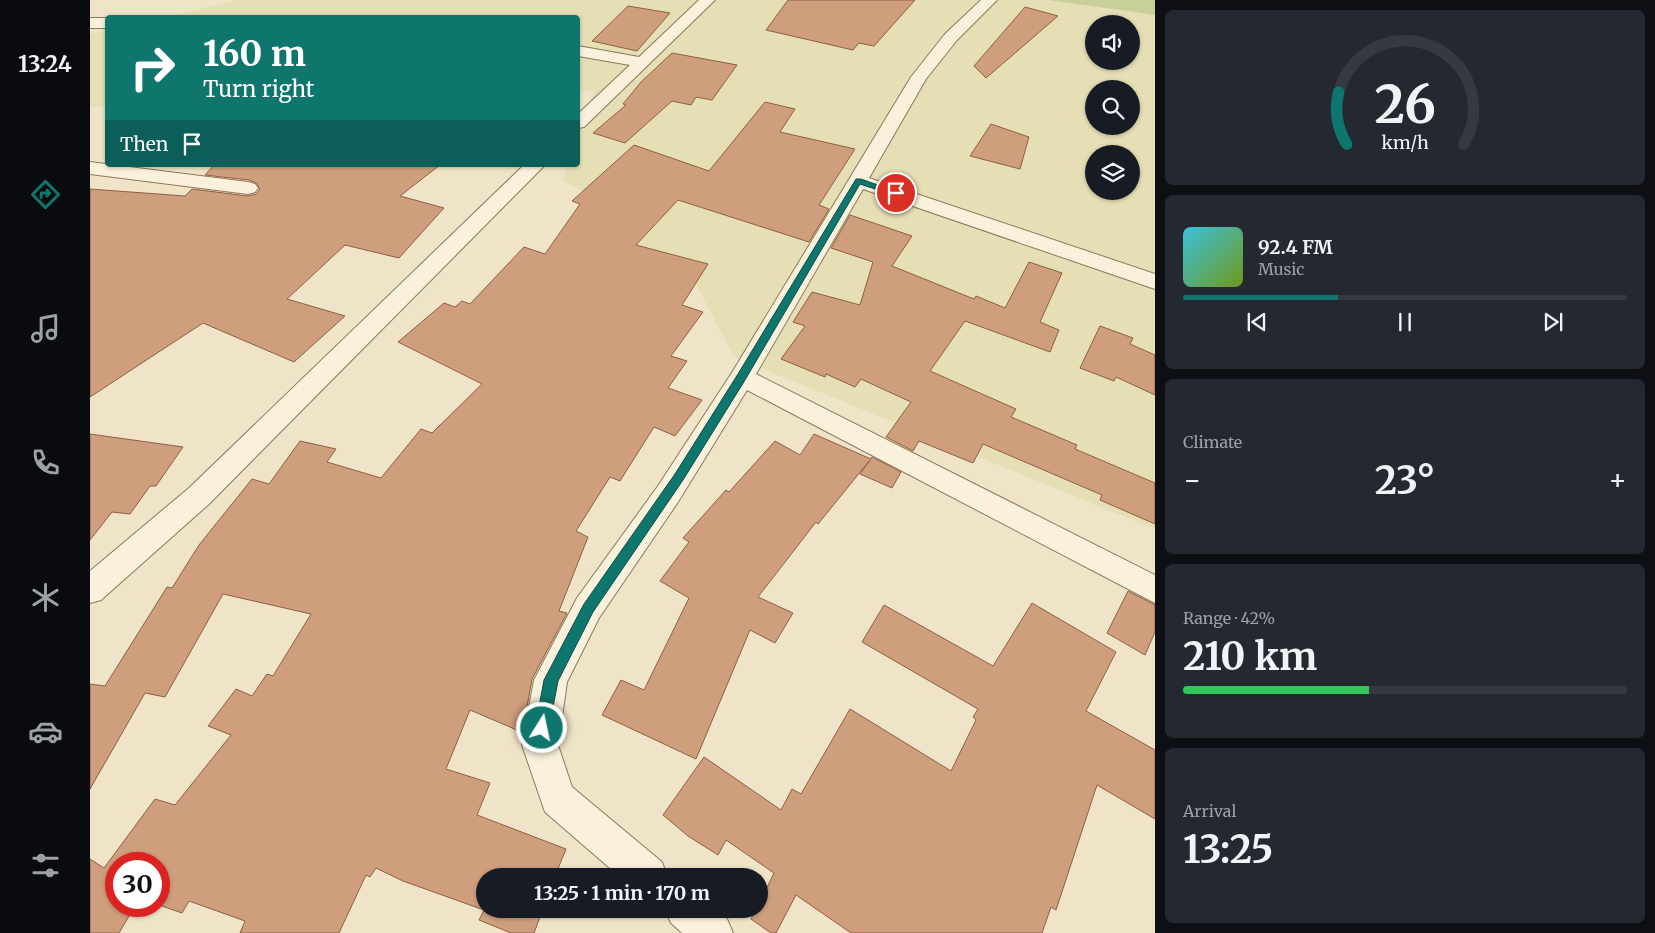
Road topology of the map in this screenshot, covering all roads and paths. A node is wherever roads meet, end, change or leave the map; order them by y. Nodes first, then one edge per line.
1 (708, 0) edge
2 (990, 0) edge
3 (90, 23) edge
4 (105, 23) edge
5 (580, 51) edge
6 (642, 62) junction
7 (580, 121) edge
8 (533, 167) edge
9 (90, 168) edge
10 (858, 180) junction
11 (248, 188) dead end
12 (1155, 282) edge
13 (742, 377) junction
14 (90, 590) edge
15 (1155, 590) edge
16 (639, 868) edge
17 (696, 918) edge
18 (713, 933) edge

1 - 6 street
2 - 10 street
3 - 4 street
5 - 6 street
6 - 7 street
8 - 14 street
9 - 11 street
10 - 12 street
10 - 13 street
13 - 15 street
13 - 16 street
17 - 18 street

